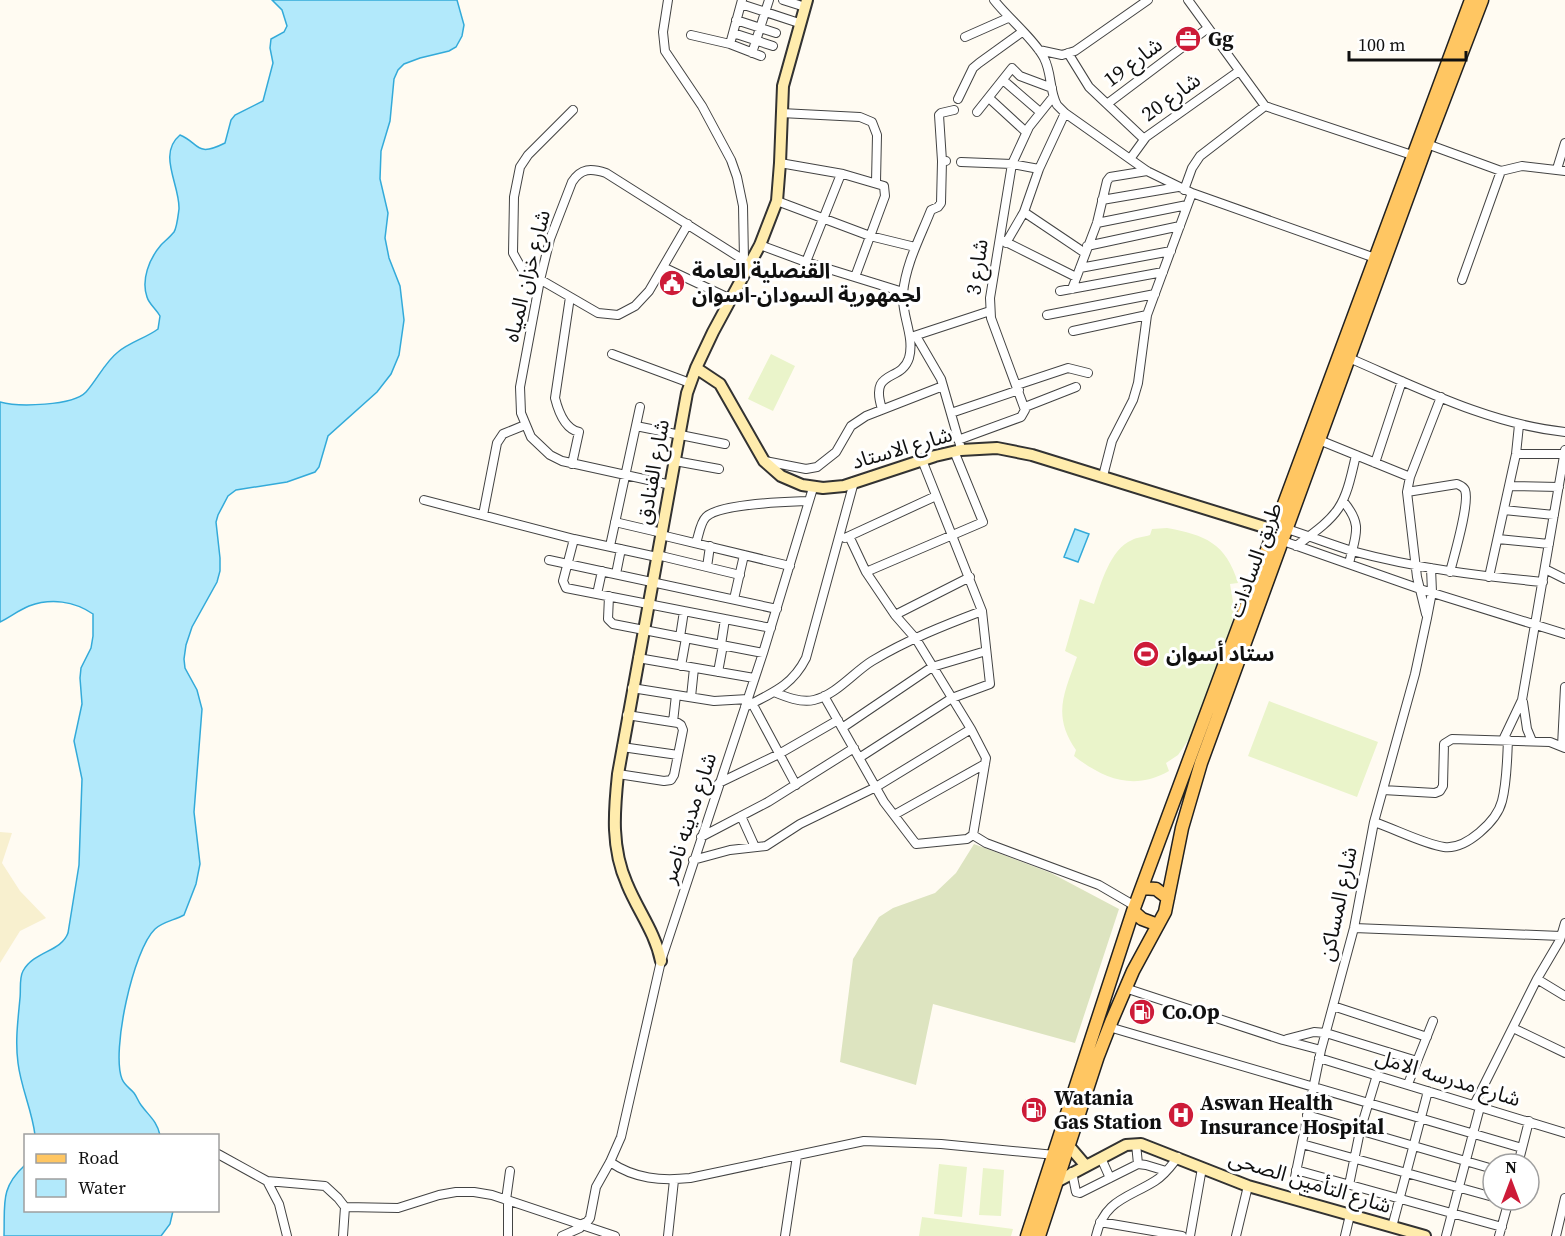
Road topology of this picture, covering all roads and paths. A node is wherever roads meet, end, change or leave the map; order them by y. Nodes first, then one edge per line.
1 (668, 0) edge
2 (769, 0) edge
3 (783, 0) edge
4 (994, 0) edge
5 (1148, 0) edge
6 (1188, 0) edge
7 (1471, 0) edge
8 (1482, 0) edge
9 (742, 2) edge
10 (806, 3) edge
11 (765, 12) junction
12 (1008, 18) junction
13 (736, 20) junction
14 (799, 23) junction
15 (1468, 23) junction
16 (760, 28) junction
17 (1208, 28) junction
18 (1022, 32) junction
19 (733, 33) junction
20 (776, 33) dead end
21 (691, 35) dead end
22 (965, 37) dead end
23 (756, 41) junction
24 (730, 44) junction
25 (773, 46) dead end
26 (1039, 50) junction
27 (752, 52) junction
28 (1068, 53) junction
29 (761, 56) dead end
30 (1239, 71) junction
31 (1003, 80) junction
32 (1052, 88) junction
33 (1053, 97) junction
34 (988, 98) junction
35 (958, 99) dead end
36 (1107, 104) junction
37 (1265, 106) junction
38 (573, 110) dead end
39 (954, 110) dead end
40 (977, 112) dead end
41 (1040, 112) junction
42 (781, 113) junction
43 (1065, 113) junction
44 (1026, 132) junction
45 (1144, 139) junction
46 (1565, 143) edge
47 (1427, 144) junction
48 (1412, 155) junction
49 (1130, 159) junction
50 (961, 162) dead end
51 (780, 164) junction
52 (1012, 164) junction
53 (1039, 169) junction
54 (1561, 170) edge
55 (1147, 171) junction
56 (1501, 171) junction
57 (841, 174) junction
58 (876, 182) junction
59 (1185, 190) junction
60 (1102, 200) junction
61 (777, 201) junction
62 (1187, 205) junction
63 (1023, 212) junction
64 (824, 217) junction
65 (1097, 223) junction
66 (688, 224) junction
67 (1180, 226) junction
68 (870, 236) junction
69 (999, 237) junction
70 (1006, 243) junction
71 (760, 244) junction
72 (915, 247) junction
73 (1086, 250) junction
74 (1171, 251) junction
75 (1375, 258) junction
76 (747, 262) junction
77 (806, 262) junction
78 (663, 267) junction
79 (1080, 267) junction
80 (1163, 272) junction
81 (855, 277) junction
82 (1076, 277) junction
83 (540, 280) junction
84 (1462, 280) dead end
85 (1072, 289) junction
86 (1060, 291) dead end
87 (903, 292) junction
88 (1155, 294) junction
89 (570, 297) junction
90 (731, 299) junction
91 (990, 311) junction
92 (1047, 315) dead end
93 (1147, 315) junction
94 (1073, 331) dead end
95 (913, 337) junction
96 (612, 354) dead end
97 (1349, 358) junction
98 (696, 368) junction
99 (1088, 373) dead end
100 (1402, 381) junction
101 (690, 383) junction
102 (943, 386) junction
103 (1076, 387) dead end
104 (1018, 388) junction
105 (1441, 397) junction
106 (640, 407) dead end
107 (1025, 407) junction
108 (882, 409) junction
109 (951, 413) junction
110 (525, 425) junction
111 (1519, 425) junction
112 (636, 426) junction
113 (1565, 432) edge
114 (679, 435) junction
115 (1320, 441) junction
116 (725, 444) dead end
117 (958, 447) junction
118 (1516, 454) junction
119 (1356, 455) junction
120 (1564, 457) edge
121 (922, 460) junction
122 (675, 461) junction
123 (764, 461) junction
124 (1375, 463) junction
125 (572, 464) junction
126 (719, 469) dead end
127 (625, 475) junction
128 (1103, 476) junction
129 (1410, 477) junction
130 (854, 482) junction
131 (671, 485) junction
132 (1509, 486) junction
133 (813, 488) junction
134 (1561, 490) edge
135 (1407, 492) junction
136 (936, 496) junction
137 (424, 500) dead end
138 (809, 501) junction
139 (1343, 501) junction
140 (1504, 510) junction
141 (483, 515) junction
142 (1554, 515) junction
143 (615, 522) junction
144 (1274, 530) junction
145 (662, 534) junction
146 (952, 535) junction
147 (1285, 535) junction
148 (849, 536) junction
149 (1309, 536) junction
150 (574, 539) junction
151 (1498, 539) junction
152 (838, 540) junction
153 (696, 543) junction
154 (1549, 544) junction
155 (610, 546) junction
156 (710, 546) junction
157 (1296, 546) junction
158 (621, 549) junction
159 (1352, 550) junction
160 (744, 555) junction
161 (657, 556) junction
162 (549, 560) dead end
163 (567, 564) junction
164 (1349, 564) junction
165 (790, 566) junction
166 (1417, 566) junction
167 (707, 567) junction
168 (1431, 568) junction
169 (1545, 569) junction
170 (602, 571) junction
171 (866, 572) junction
172 (1450, 572) junction
173 (616, 574) junction
174 (740, 575) junction
175 (970, 577) junction
176 (1489, 577) junction
177 (1565, 579) edge
178 (652, 582) junction
179 (1543, 582) junction
180 (1420, 589) junction
181 (1432, 592) junction
182 (597, 594) junction
183 (609, 596) junction
184 (734, 599) junction
185 (648, 604) junction
186 (777, 609) junction
187 (684, 611) junction
188 (982, 611) junction
189 (895, 615) junction
190 (1427, 618) junction
191 (725, 619) junction
192 (1535, 626) junction
193 (771, 628) junction
194 (643, 630) junction
195 (1565, 634) edge
196 (683, 638) junction
197 (916, 639) junction
198 (722, 645) junction
199 (986, 651) junction
200 (763, 653) junction
201 (638, 658) junction
202 (681, 666) junction
203 (932, 667) junction
204 (694, 668) junction
205 (718, 672) junction
206 (754, 678) junction
207 (632, 687) junction
208 (1565, 687) edge
209 (774, 692) junction
210 (676, 695) junction
211 (824, 696) junction
212 (691, 697) junction
213 (952, 698) junction
214 (1522, 700) junction
215 (748, 703) junction
216 (627, 716) junction
217 (673, 722) junction
218 (840, 724) junction
219 (971, 729) junction
220 (1506, 740) junction
221 (1532, 741) junction
222 (622, 747) junction
223 (1564, 747) edge
224 (854, 748) junction
225 (779, 754) junction
226 (678, 755) junction
227 (859, 758) junction
228 (985, 764) junction
229 (618, 774) junction
230 (719, 783) junction
231 (796, 785) junction
232 (876, 787) junction
233 (1383, 790) junction
234 (894, 815) junction
235 (741, 816) junction
236 (1374, 822) junction
237 (973, 835) junction
238 (700, 837) junction
239 (755, 847) junction
240 (693, 860) junction
241 (1151, 864) junction
242 (1172, 872) junction
243 (1142, 888) junction
244 (1168, 898) junction
245 (1134, 909) junction
246 (1158, 925) junction
247 (1354, 928) junction
248 (1563, 934) edge
249 (1124, 936) junction
250 (1146, 946) junction
251 (661, 961) junction
252 (1538, 979) junction
253 (1125, 988) junction
254 (1565, 996) edge
255 (1333, 1006) junction
256 (1433, 1021) dead end
257 (1110, 1027) junction
258 (1513, 1028) junction
259 (1326, 1033) junction
260 (1426, 1037) junction
261 (1283, 1040) junction
262 (1565, 1053) edge
263 (1320, 1054) junction
264 (1417, 1061) junction
265 (1377, 1075) junction
266 (1408, 1084) junction
267 (1313, 1086) junction
268 (1428, 1090) junction
269 (1369, 1103) junction
270 (1477, 1106) junction
271 (1307, 1115) junction
272 (1420, 1118) junction
273 (1529, 1121) junction
274 (1360, 1131) junction
275 (1565, 1133) edge
276 (1473, 1134) junction
277 (1136, 1143) junction
278 (1302, 1143) junction
279 (1069, 1146) junction
280 (1413, 1146) junction
281 (1522, 1148) junction
282 (1521, 1152) edge
283 (1054, 1155) junction
284 (219, 1156) edge
285 (797, 1156) junction
286 (1178, 1157) junction
287 (1101, 1158) junction
288 (1354, 1158) junction
289 (1466, 1161) junction
290 (610, 1162) junction
291 (1138, 1164) junction
292 (1481, 1165) edge
293 (1086, 1166) junction
294 (1202, 1168) junction
295 (1296, 1170) junction
296 (1167, 1171) junction
297 (510, 1172) dead end
298 (1072, 1172) junction
299 (1406, 1173) junction
300 (1110, 1178) junction
301 (674, 1180) junction
302 (267, 1181) junction
303 (1058, 1181) junction
304 (1349, 1185) junction
305 (1248, 1186) junction
306 (1459, 1188) junction
307 (1481, 1194) edge
308 (1565, 1198) edge
309 (1399, 1199) junction
310 (1295, 1200) junction
311 (507, 1201) junction
312 (345, 1207) junction
313 (1505, 1212) edge
314 (1452, 1213) junction
315 (1350, 1215) junction
316 (1100, 1222) junction
317 (582, 1224) junction
318 (1392, 1227) junction
319 (1501, 1232) edge
320 (287, 1236) edge
321 (343, 1236) edge
322 (508, 1236) edge
323 (562, 1236) edge
324 (615, 1236) edge
325 (668, 1236) edge
326 (785, 1236) edge
327 (1027, 1236) edge
328 (1039, 1236) edge
329 (1096, 1236) edge
330 (1182, 1236) edge
331 (1190, 1236) edge
332 (1236, 1236) edge
333 (1345, 1236) edge
334 (1425, 1236) edge
335 (1446, 1236) edge
336 (1556, 1236) edge

1 - 76 street
2 - 11 street
3 - 10 street
4 - 12 street
5 - 28 street
6 - 17 street
7 - 15 main road, طريق السادات
8 - 15 main road, طريق السادات
9 - 11 street
9 - 13 street
10 - 14 street, شارع الفنادق
11 - 14 street
11 - 16 street
12 - 18 street
12 - 22 street
13 - 16 street
13 - 19 street
14 - 42 street, شارع الفنادق
15 - 47 main road, طريق السادات
15 - 48 main road, طريق السادات
16 - 20 street
16 - 23 street
17 - 30 street
17 - 36 street, شارع 19
18 - 26 street
18 - 35 street
19 - 23 street
19 - 24 street
21 - 24 street
23 - 25 street
23 - 27 street
24 - 27 street
26 - 28 street
26 - 32 street
27 - 29 street
28 - 36 street
30 - 37 street
30 - 45 street, شارع 20
31 - 32 street
31 - 34 street
31 - 41 street
32 - 33 street
33 - 41 street, شارع 3
33 - 43 street
34 - 40 street
34 - 44 street
36 - 45 street
37 - 48 street
37 - 59 street
38 - 83 street
39 - 72 street
41 - 44 street, شارع 3
42 - 51 street, شارع الفنادق
42 - 58 street
43 - 49 street
43 - 53 street
44 - 52 street, شارع 3
45 - 49 street, شارع 20
46 - 54 street
47 - 56 street
47 - 97 main road, طريق السادات
48 - 75 main road, طريق السادات
49 - 55 street
50 - 52 street
51 - 57 street
51 - 61 street, شارع الفنادق
52 - 53 street
52 - 69 street, شارع 3
53 - 63 street
54 - 56 street
55 - 59 street
55 - 60 street
56 - 84 street
57 - 58 street
57 - 64 street
58 - 68 street
59 - 60 street
59 - 62 street
59 - 75 street
60 - 65 street
61 - 64 street
61 - 71 street, شارع الفنادق
62 - 65 street
62 - 67 street
63 - 70 street
63 - 73 street
64 - 68 street
64 - 77 street
65 - 73 street
66 - 76 street, شارع خزان المياه
66 - 78 street
66 - 83 street, شارع خزان المياه
67 - 73 street
67 - 74 street
68 - 72 street
68 - 81 street
69 - 70 street
69 - 91 street, شارع 3
70 - 82 street
71 - 76 street, شارع الفنادق
71 - 77 street
72 - 87 street
73 - 79 street
74 - 79 street
74 - 80 street
75 - 144 main road, طريق السادات
76 - 90 street, شارع الفنادق
77 - 81 street
78 - 89 street
78 - 90 street
79 - 82 street
80 - 85 street
80 - 88 street
81 - 87 street
82 - 85 street
83 - 89 street
83 - 110 street, شارع خزان المياه
85 - 86 street
87 - 95 street
88 - 92 street
88 - 93 street
89 - 125 street
90 - 98 street, شارع الفنادق
91 - 95 street
91 - 104 street, شارع 3
93 - 94 street
93 - 128 street
95 - 102 street
95 - 108 street
96 - 101 street
97 - 100 street
97 - 115 main road, طريق السادات
98 - 101 street, شارع الفنادق
98 - 123 street, شارع الاستاد
99 - 104 street
100 - 105 street
100 - 124 street
101 - 114 street, شارع الفنادق
102 - 108 street
102 - 109 street
103 - 107 street
104 - 107 street, شارع 3
104 - 109 street
105 - 111 street
105 - 129 street, شارع المساكن
106 - 112 street
107 - 117 street
108 - 123 street
109 - 117 street
110 - 125 street, شارع خزان المياه
110 - 141 street
111 - 113 street
111 - 118 street
112 - 114 street
112 - 127 street
114 - 116 street
114 - 122 street, شارع الفنادق
115 - 119 street
115 - 147 main road, طريق السادات
117 - 121 street, شارع الاستاد
117 - 128 street, شارع الاستاد
117 - 146 street
118 - 120 street
118 - 132 street
119 - 124 street
119 - 139 street
120 - 134 street
121 - 130 street, شارع الاستاد
121 - 136 street
122 - 126 street
122 - 131 street, شارع الفنادق
123 - 133 street, شارع الاستاد
124 - 129 street
125 - 127 street, شارع خزان المياه
127 - 131 street, شارع خزان المياه
127 - 143 street
128 - 144 street, شارع الاستاد
129 - 135 street, شارع المساكن
130 - 133 street, شارع الاستاد
130 - 152 street
131 - 145 street, شارع الفنادق
132 - 134 street
132 - 140 street
133 - 138 street, شارع مدينه ناصر
134 - 142 street
135 - 166 street, شارع المساكن
135 - 172 street
136 - 146 street
136 - 148 street
137 - 141 street
138 - 153 street
138 - 165 street, شارع مدينه ناصر
139 - 149 street
139 - 159 street
140 - 142 street
140 - 151 street
141 - 150 street
142 - 154 street
143 - 145 street
143 - 155 street
144 - 241 main road, طريق السادات
145 - 153 street
145 - 161 street, شارع الفنادق
146 - 171 street
146 - 175 street
147 - 149 street
147 - 157 street
147 - 242 main road, طريق السادات
148 - 152 street
148 - 171 street
149 - 157 street
149 - 159 street
150 - 155 street
150 - 163 street
151 - 154 street
151 - 176 street
152 - 209 street
153 - 156 street
154 - 169 street
155 - 158 street
156 - 160 street
156 - 167 street
157 - 164 street
158 - 161 street
158 - 173 street
159 - 164 street
159 - 166 street
160 - 165 street
160 - 174 street
161 - 167 street
161 - 178 street, شارع الفنادق
162 - 163 street
163 - 170 street
163 - 182 street
164 - 180 street
165 - 186 street, شارع مدينه ناصر
166 - 168 street
166 - 180 street, شارع المساكن
167 - 174 street
168 - 172 street
168 - 181 street, شارع المساكن
169 - 177 street
169 - 179 street
170 - 173 street
170 - 182 street
171 - 189 street
172 - 176 street
173 - 178 street
174 - 184 street
175 - 188 street
175 - 189 street
176 - 179 street
178 - 184 street
178 - 185 street, شارع الفنادق
179 - 192 street
180 - 181 street
180 - 190 street, شارع المساكن
181 - 190 street, شارع المساكن
181 - 192 street
182 - 183 street
183 - 185 street
183 - 194 street
184 - 186 street
185 - 187 street
185 - 194 street, شارع الفنادق
186 - 193 street, شارع مدينه ناصر
187 - 191 street
187 - 196 street
188 - 197 street
188 - 199 street
189 - 197 street
190 - 233 street, شارع المساكن
191 - 193 street
191 - 198 street
192 - 195 street
192 - 214 street
193 - 200 street, شارع مدينه ناصر
194 - 196 street
194 - 201 street, شارع الفنادق
196 - 198 street
196 - 202 street
197 - 203 street
197 - 211 street
198 - 200 street
198 - 205 street
199 - 203 street
199 - 213 street
200 - 206 street, شارع مدينه ناصر
201 - 202 street
201 - 207 street, شارع الفنادق
202 - 204 street
203 - 213 street
203 - 218 street
204 - 205 street
204 - 212 street
205 - 206 street
206 - 215 street, شارع مدينه ناصر
207 - 210 street
207 - 216 street, شارع الفنادق
208 - 223 street
209 - 211 street
209 - 215 street
210 - 212 street
210 - 217 street
211 - 218 street
212 - 215 street
213 - 219 street
213 - 227 street
214 - 220 street
214 - 221 street
215 - 225 street
215 - 230 street, شارع مدينه ناصر
216 - 217 street
216 - 222 street, شارع الفنادق
217 - 226 street
218 - 224 street
218 - 225 street
219 - 228 street
219 - 232 street
220 - 221 street
220 - 233 street
220 - 236 street
221 - 223 street
222 - 226 street
222 - 229 street, شارع الفنادق
224 - 227 street
224 - 231 street
225 - 230 street
225 - 231 street
226 - 229 street
227 - 232 street
228 - 234 street
228 - 237 street
229 - 251 street, شارع الفنادق
230 - 238 street, شارع مدينه ناصر
231 - 235 street
232 - 234 street
232 - 239 street
233 - 236 street, شارع المساكن
234 - 237 street
235 - 238 street
235 - 239 street
236 - 247 street, شارع المساكن
237 - 245 street
238 - 240 street, شارع مدينه ناصر
239 - 240 street
240 - 251 street, شارع مدينه ناصر
241 - 242 main road
241 - 243 main road, طريق السادات
242 - 244 main road, طريق السادات
243 - 244 main road
243 - 245 main road, طريق السادات
244 - 246 main road, طريق السادات
245 - 246 main road
245 - 249 main road, طريق السادات
246 - 250 main road, طريق السادات
247 - 248 street
247 - 255 street, شارع المساكن
248 - 252 street
249 - 250 main road
249 - 283 main road, طريق السادات
250 - 253 main road, طريق السادات
251 - 290 street, شارع مدينه ناصر
252 - 254 street
252 - 258 street
253 - 257 main road, طريق السادات
253 - 261 street, شارع مدرسه الامل
255 - 259 street, شارع المساكن
255 - 260 street
256 - 260 street
257 - 267 street
257 - 279 main road, طريق السادات
258 - 262 street
258 - 270 street
259 - 261 street
259 - 263 street, شارع المساكن
259 - 264 street
260 - 264 street
261 - 263 street, شارع مدرسه الامل
263 - 265 street, شارع مدرسه الامل
263 - 267 street, شارع المساكن
264 - 266 street
265 - 266 street, شارع مدرسه الامل
265 - 269 street
266 - 268 street, شارع مدرسه الامل
267 - 269 street
267 - 271 street, شارع المساكن
268 - 270 street, شارع مدرسه الامل
268 - 272 street
269 - 272 street
269 - 274 street
270 - 273 street, شارع مدرسه الامل
270 - 276 street
271 - 274 street
271 - 278 street, شارع المساكن
272 - 276 street
272 - 280 street
273 - 275 street, شارع مدرسه الامل
273 - 281 street
274 - 280 street
274 - 288 street
276 - 281 street
276 - 289 street
277 - 286 street, شارع التأمين الصحى
277 - 287 street
277 - 291 street
278 - 288 street
278 - 295 street, شارع المساكن
279 - 293 street
279 - 303 main road, طريق السادات
280 - 289 street
280 - 299 street
281 - 282 street
283 - 285 street
283 - 327 main road, طريق السادات
284 - 302 street
285 - 301 street
285 - 326 street
286 - 294 street, شارع التأمين الصحى
286 - 296 street
287 - 293 street
287 - 300 street
288 - 299 street
288 - 304 street
289 - 292 street
289 - 306 street
290 - 301 street
290 - 317 street, شارع مدينه ناصر
291 - 296 street
291 - 300 street
293 - 298 street
294 - 305 street, شارع التأمين الصحى
294 - 331 street
295 - 304 street
295 - 310 street, شارع المساكن
296 - 316 street
297 - 311 street
298 - 300 street
298 - 303 street
299 - 306 street
299 - 309 street
301 - 325 street
302 - 312 street
302 - 320 street
303 - 328 main road, طريق السادات
304 - 309 street
305 - 310 street, شارع التأمين الصحى
305 - 332 street
306 - 307 street
306 - 314 street
308 - 336 street
309 - 314 street
309 - 318 street
310 - 315 street, شارع التأمين الصحى
311 - 312 street
311 - 317 street
311 - 322 street
312 - 321 street
313 - 319 street
314 - 319 street
314 - 335 street
315 - 318 street, شارع التأمين الصحى
315 - 333 street
316 - 329 street
316 - 330 street
317 - 323 street
317 - 324 street
318 - 334 street, شارع التأمين الصحى

